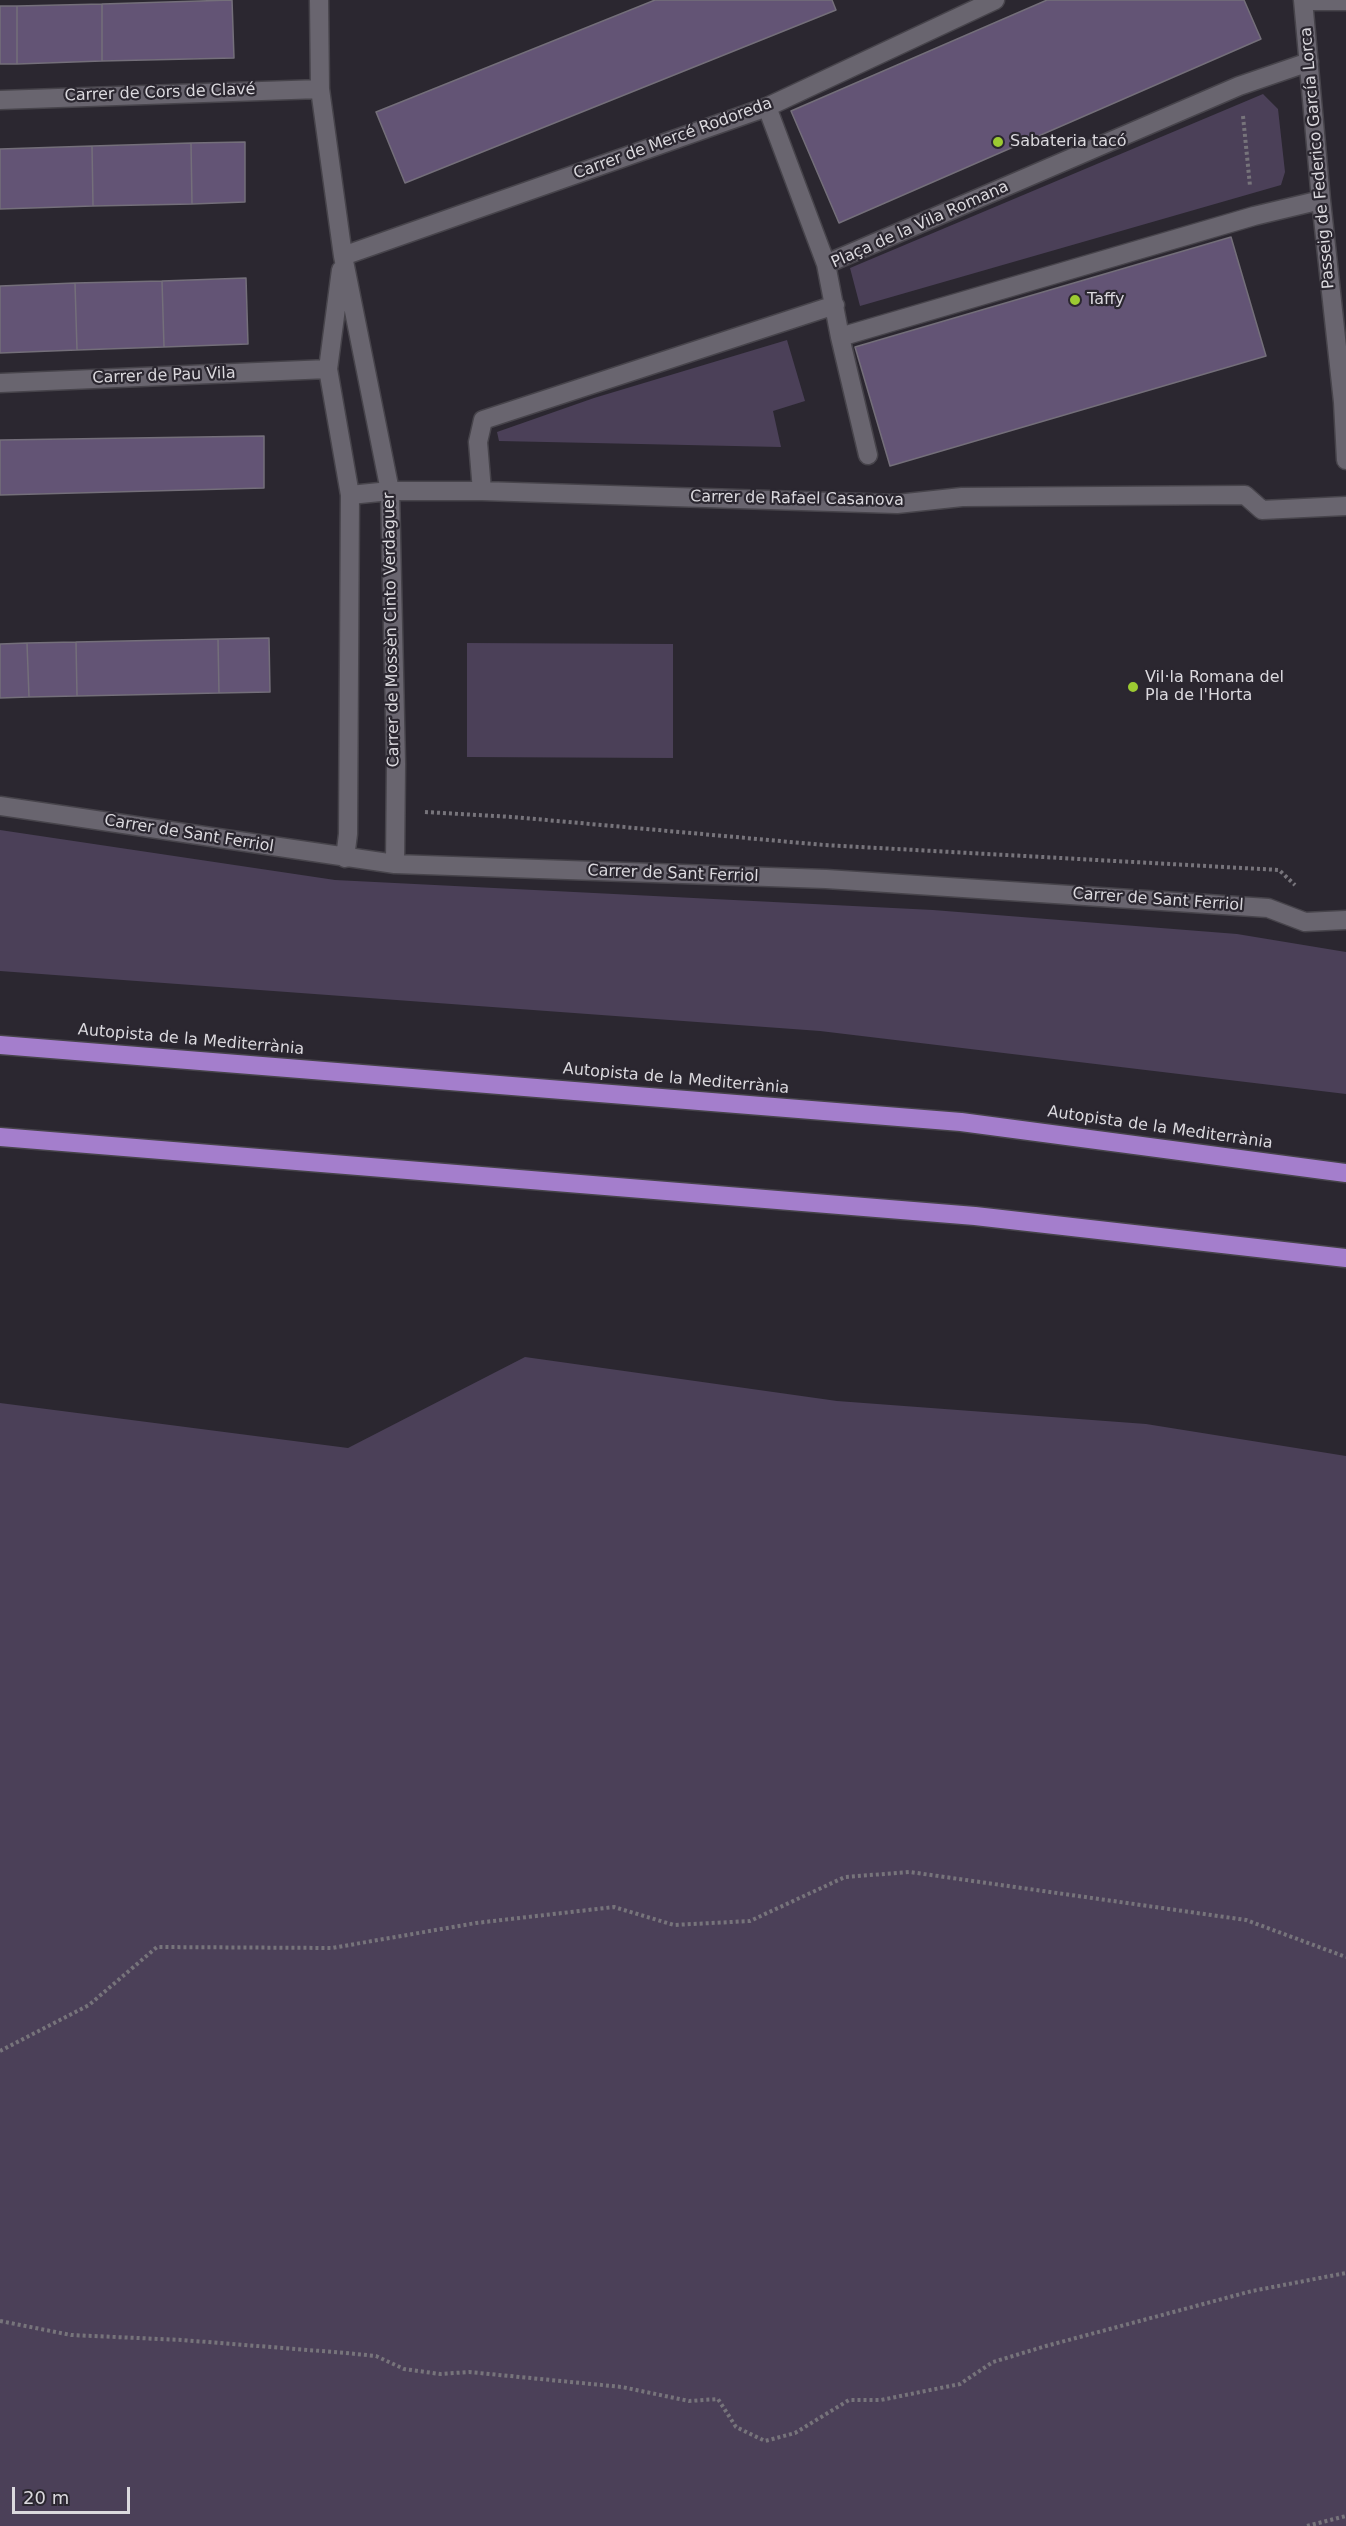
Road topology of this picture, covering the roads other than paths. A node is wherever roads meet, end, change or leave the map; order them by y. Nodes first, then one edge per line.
1 (319, 0) edge
2 (995, 0) edge
3 (1303, 1) edge
4 (1346, 1) edge
5 (1309, 62) junction
6 (320, 89) junction
7 (0, 100) edge
8 (767, 106) junction
9 (1321, 200) junction
10 (343, 256) junction
11 (826, 264) junction
12 (835, 305) junction
13 (840, 337) junction
14 (328, 369) junction
15 (0, 383) edge
16 (1344, 401) edge
17 (868, 456) dead end
18 (1346, 460) edge
19 (390, 491) junction
20 (482, 491) junction
21 (350, 495) junction
22 (1346, 506) edge
23 (0, 806) edge
24 (345, 858) junction
25 (395, 864) junction
26 (1340, 920) edge
27 (0, 1045) edge
28 (0, 1137) edge
29 (1346, 1173) edge
30 (1346, 1258) edge

1 - 6 street, Carrer de Mossèn Cinto Verdaguer
2 - 8 street, Carrer de Mercé Rodoreda
3 - 4 street
3 - 5 street, Passeig de Federico García Lorca
5 - 9 street, Passeig de Federico García Lorca
5 - 11 street, Plaça de la Vila Romana
6 - 7 street, Carrer de Cors de Clavé
6 - 10 street, Carrer de Mossèn Cinto Verdaguer
8 - 10 street, Carrer de Mercé Rodoreda
8 - 11 street
9 - 13 street
9 - 16 street, Passeig de Federico García Lorca
10 - 14 street, Carrer de Mossèn Cinto Verdaguer
10 - 19 street, Carrer de Mossèn Cinto Verdaguer
11 - 12 street, Plaça de la Vila Romana
12 - 13 street, Plaça de la Vila Romana
12 - 20 street
13 - 17 street, Plaça de la Vila Romana
14 - 15 street, Carrer de Pau Vila
14 - 21 street, Carrer de Mossèn Cinto Verdaguer
16 - 18 street, Passeig de Federico García Lorca
19 - 20 street, Carrer de Rafael Casanova
19 - 21 street, Carrer de Rafael Casanova
19 - 25 street, Carrer de Mossèn Cinto Verdaguer
20 - 22 street, Carrer de Rafael Casanova
21 - 24 street, Carrer de Mossèn Cinto Verdaguer
23 - 24 street, Carrer de Sant Ferriol
24 - 25 street, Carrer de Sant Ferriol
25 - 26 street, Carrer de Sant Ferriol
27 - 29 highway, Autopista de la Mediterrània
28 - 30 highway

